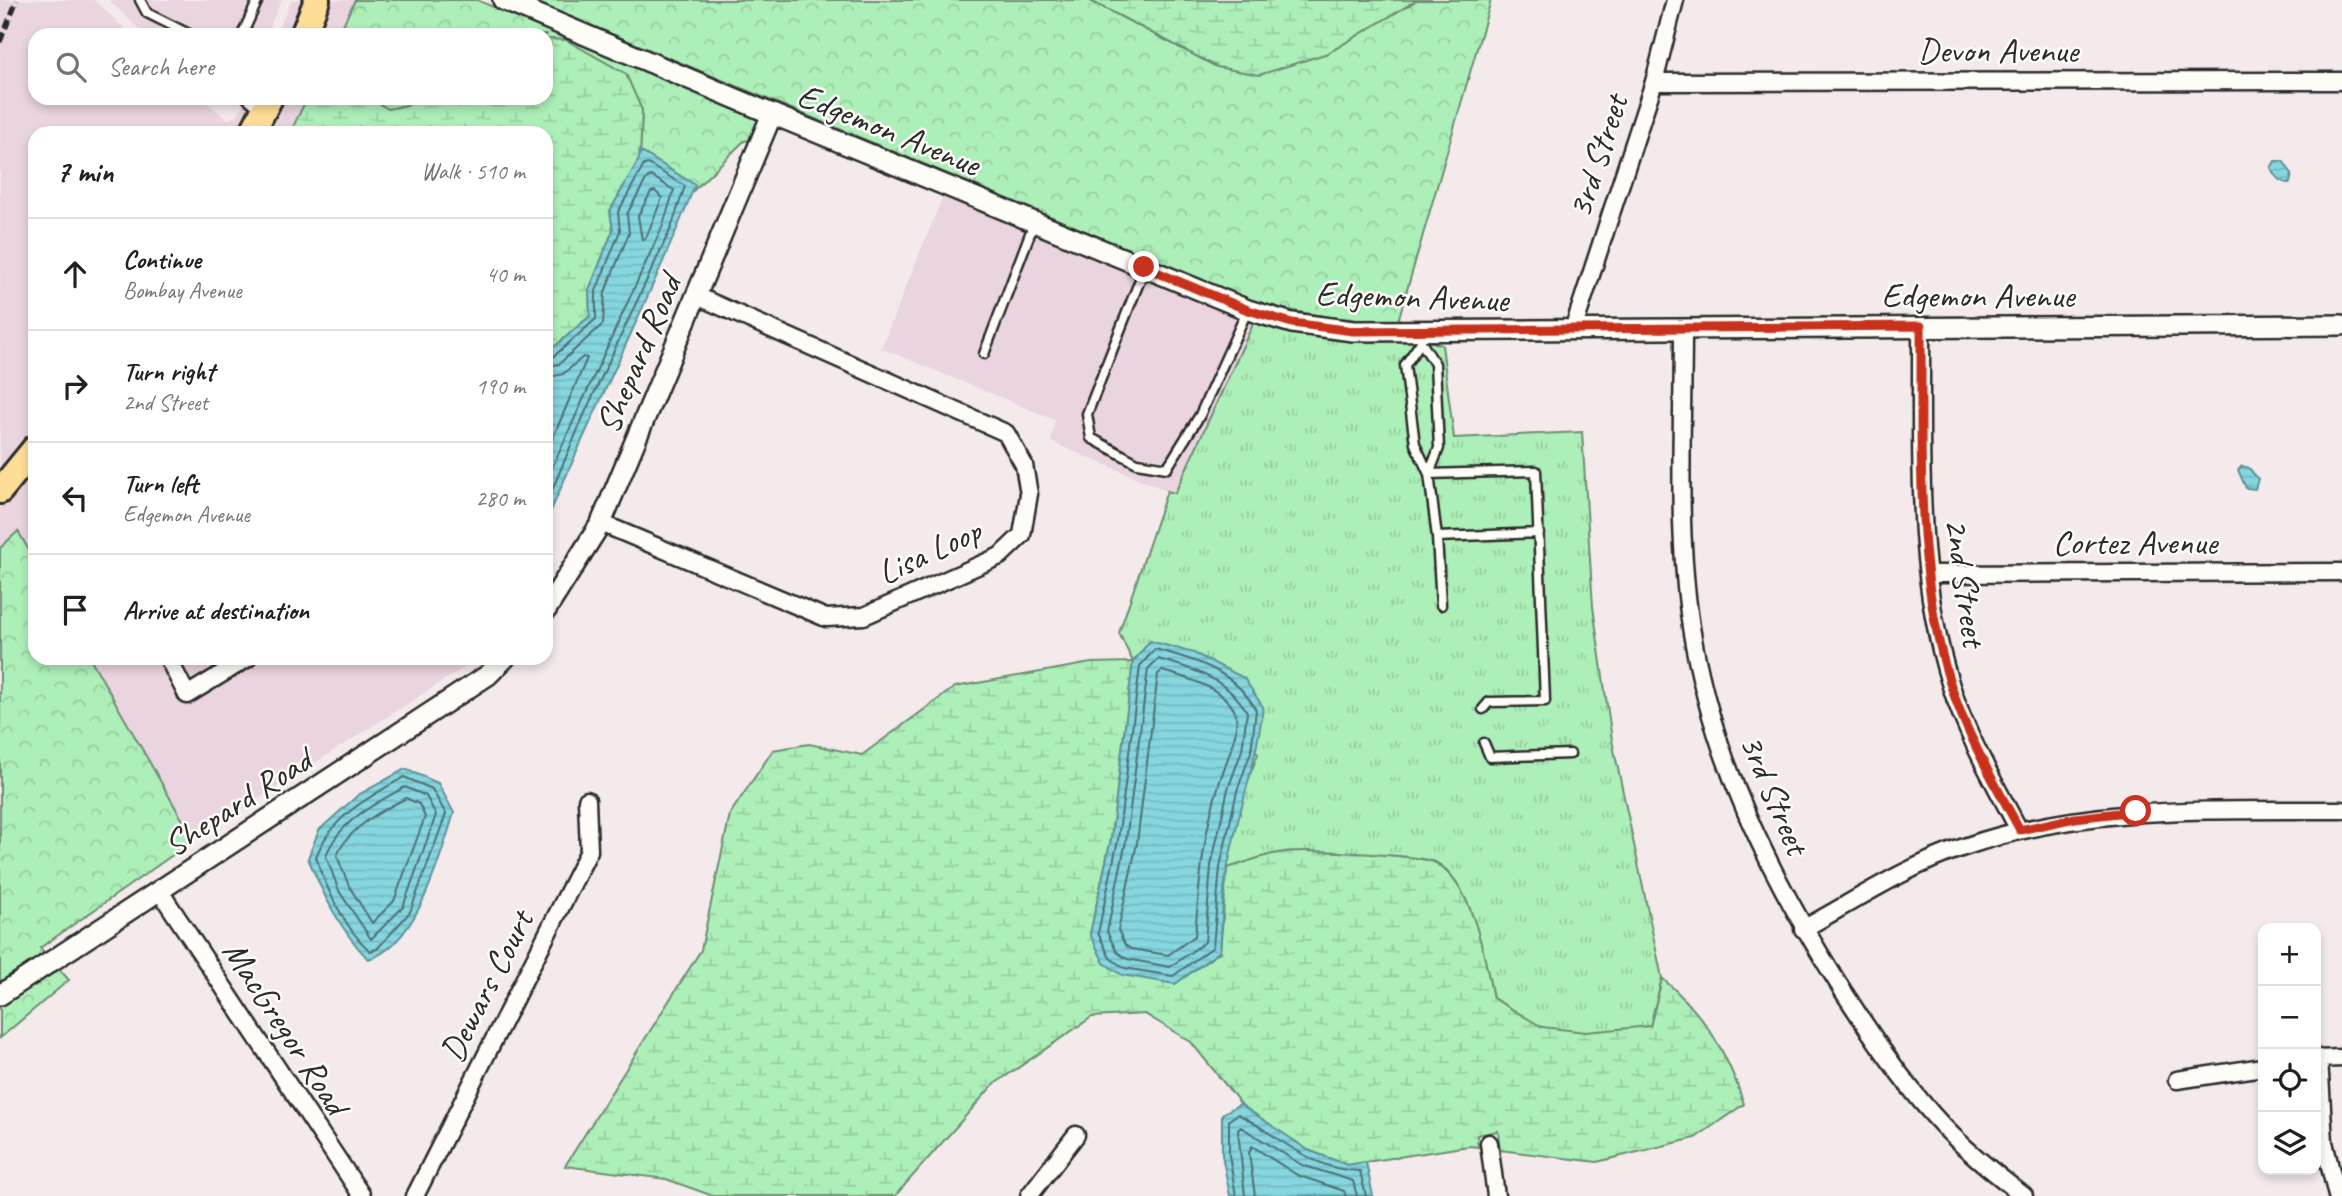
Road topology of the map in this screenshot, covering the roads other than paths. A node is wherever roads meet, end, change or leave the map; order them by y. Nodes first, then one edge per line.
1 (140, 0) edge
2 (258, 0) edge
3 (317, 0) edge
4 (503, 0) edge
5 (1675, 0) edge
6 (177, 28) edge
7 (245, 28) edge
8 (306, 28) edge
9 (2342, 80) edge
10 (1654, 82) junction
11 (772, 114) junction
12 (1034, 223) junction
13 (1144, 267) junction
14 (697, 296) junction
15 (1248, 310) junction
16 (2342, 325) edge
17 (1921, 326) junction
18 (1573, 330) junction
19 (1683, 330) junction
20 (1421, 337) junction
21 (984, 354) dead end
22 (28, 457) edge
23 (1429, 474) junction
24 (0, 491) edge
25 (601, 523) junction
26 (1539, 533) junction
27 (1437, 537) junction
28 (2342, 572) edge
29 (1929, 574) junction
30 (553, 599) edge
31 (1441, 605) dead end
32 (172, 665) edge
33 (236, 665) edge
34 (498, 665) edge
35 (1483, 709) dead end
36 (1484, 743) dead end
37 (1570, 754) dead end
38 (587, 800) dead end
39 (2342, 810) edge
40 (2020, 830) junction
41 (159, 890) junction
42 (1803, 929) junction
43 (0, 995) edge
44 (2342, 1058) edge
45 (2321, 1059) edge
46 (2258, 1068) edge
47 (2177, 1080) dead end
48 (2321, 1106) edge
49 (1076, 1135) dead end
50 (1489, 1143) dead end
51 (362, 1196) edge
52 (415, 1196) edge
53 (1029, 1196) edge
54 (1496, 1196) edge
55 (2024, 1196) edge
56 (2337, 1196) edge

1 - 6 lane
2 - 7 lane
3 - 8 main road
4 - 11 street, Edgemon Avenue
5 - 10 street, 3rd Street
9 - 10 street, Devon Avenue
10 - 18 street, 3rd Street
11 - 12 street, Edgemon Avenue
11 - 14 street, Shepard Road
12 - 13 street, Edgemon Avenue
12 - 21 lane
13 - 15 street, Edgemon Avenue
13 - 15 lane
14 - 25 street, Shepard Road
14 - 25 street, Lisa Loop
15 - 20 street, Edgemon Avenue
16 - 17 street, Edgemon Avenue
17 - 19 street, Edgemon Avenue
17 - 29 street, 2nd Street
18 - 19 street, Edgemon Avenue
18 - 20 street, Edgemon Avenue
19 - 42 street, 3rd Street
20 - 23 lane
20 - 23 lane
22 - 24 main road
23 - 26 lane
23 - 27 lane
25 - 30 street, Shepard Road
26 - 27 lane
26 - 35 lane
27 - 31 lane
28 - 29 street, Cortez Avenue
29 - 40 street, 2nd Street
32 - 33 street
34 - 41 street, Shepard Road
36 - 37 lane
38 - 52 street, Dewars Court
39 - 40 street
40 - 42 street
41 - 43 street, Shepard Road
41 - 51 street, MacGregor Road
42 - 55 street, 3rd Street
44 - 45 street
46 - 47 street
48 - 56 street
49 - 53 street
50 - 54 street

